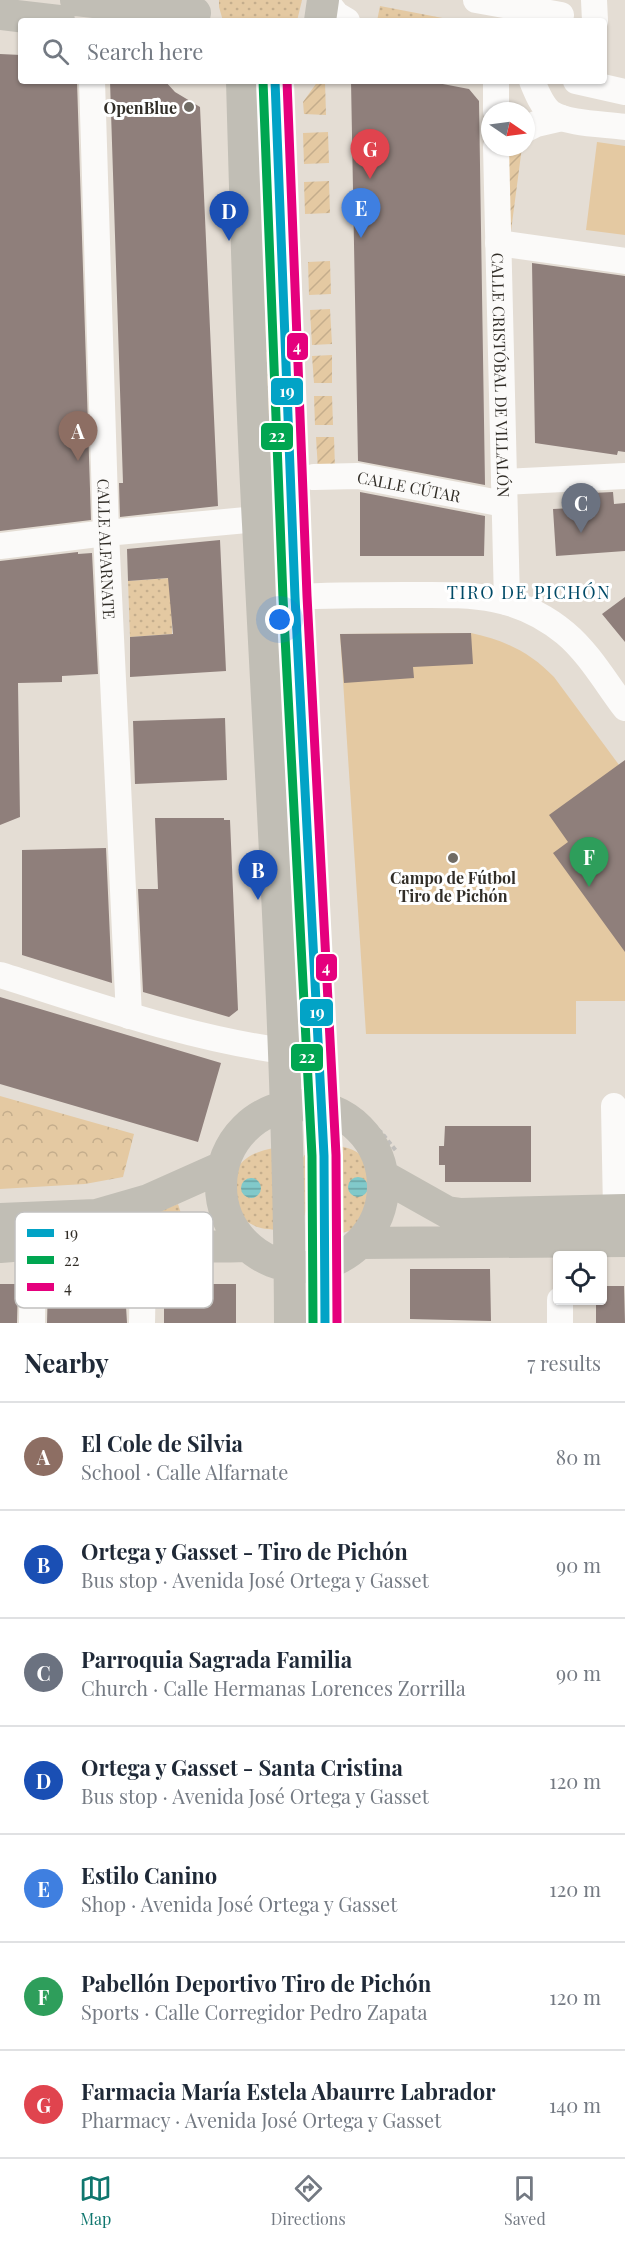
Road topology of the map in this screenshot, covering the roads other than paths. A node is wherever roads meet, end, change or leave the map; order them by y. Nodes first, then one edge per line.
1 (76, 0) edge
2 (324, 0) edge
3 (476, 0) edge
4 (594, 0) edge
5 (197, 11) edge
6 (561, 12) edge
7 (0, 14) edge
8 (34, 18) edge
9 (321, 18) edge
10 (342, 18) edge
11 (595, 18) edge
12 (92, 84) edge
13 (242, 84) edge
14 (274, 84) edge
15 (496, 84) edge
16 (533, 84) edge
17 (596, 84) edge
18 (625, 92) edge
19 (495, 102) edge
20 (562, 118) junction
21 (535, 124) edge
22 (625, 127) edge
23 (496, 156) edge
24 (498, 243) junction
25 (625, 261) edge
26 (625, 476) edge
27 (314, 477) dead end
28 (504, 493) junction
29 (257, 519) junction
30 (106, 532) junction
31 (0, 546) edge
32 (295, 597) junction
33 (507, 602) junction
34 (625, 708) edge
35 (0, 975) edge
36 (129, 1016) junction
37 (284, 1051) junction
38 (285, 1106) junction
39 (614, 1106) dead end
40 (321, 1107) junction
41 (222, 1167) junction
42 (383, 1176) junction
43 (620, 1210) edge
44 (106, 1212) edge
45 (15, 1218) edge
46 (0, 1219) edge
47 (625, 1241) edge
48 (361, 1243) junction
49 (15, 1246) edge
50 (246, 1246) junction
51 (0, 1247) edge
52 (213, 1247) edge
53 (561, 1249) edge
54 (324, 1265) junction
55 (289, 1268) junction
56 (560, 1305) edge
57 (32, 1308) edge
58 (142, 1308) edge
59 (32, 1323) edge
60 (142, 1323) edge
61 (290, 1323) edge
62 (325, 1323) edge
63 (560, 1323) edge

1 - 5 main road
2 - 9 main road
2 - 10 street
3 - 6 street
4 - 11 street
7 - 8 main road
12 - 30 street, CALLE ALFARNATE
13 - 29 main road
14 - 32 main road
15 - 19 street
16 - 20 street
17 - 18 street
20 - 21 street
20 - 22 street
23 - 24 street, CALLE CRISTÓBAL DE VILLALÓN
24 - 25 street
24 - 28 street, CALLE CRISTÓBAL DE VILLALÓN
26 - 28 street, CALLE CÚTAR
27 - 28 street, CALLE CÚTAR
28 - 33 street, CALLE CRISTÓBAL DE VILLALÓN
29 - 30 street
29 - 37 main road
30 - 31 street
30 - 36 street, CALLE ALFARNATE
32 - 33 street
32 - 40 main road
33 - 34 street
35 - 36 street
36 - 37 street
37 - 38 main road
38 - 40 main road
38 - 41 main road
38 - 55 main road
39 - 43 street
40 - 42 main road
40 - 54 main road
41 - 44 main road
41 - 50 main road
42 - 43 main road
42 - 48 main road
45 - 46 main road
47 - 53 main road
48 - 53 main road
48 - 54 main road
49 - 51 main road
50 - 52 main road
50 - 55 main road
54 - 55 main road
54 - 62 main road
55 - 61 main road
56 - 63 street
57 - 59 street
58 - 60 street

